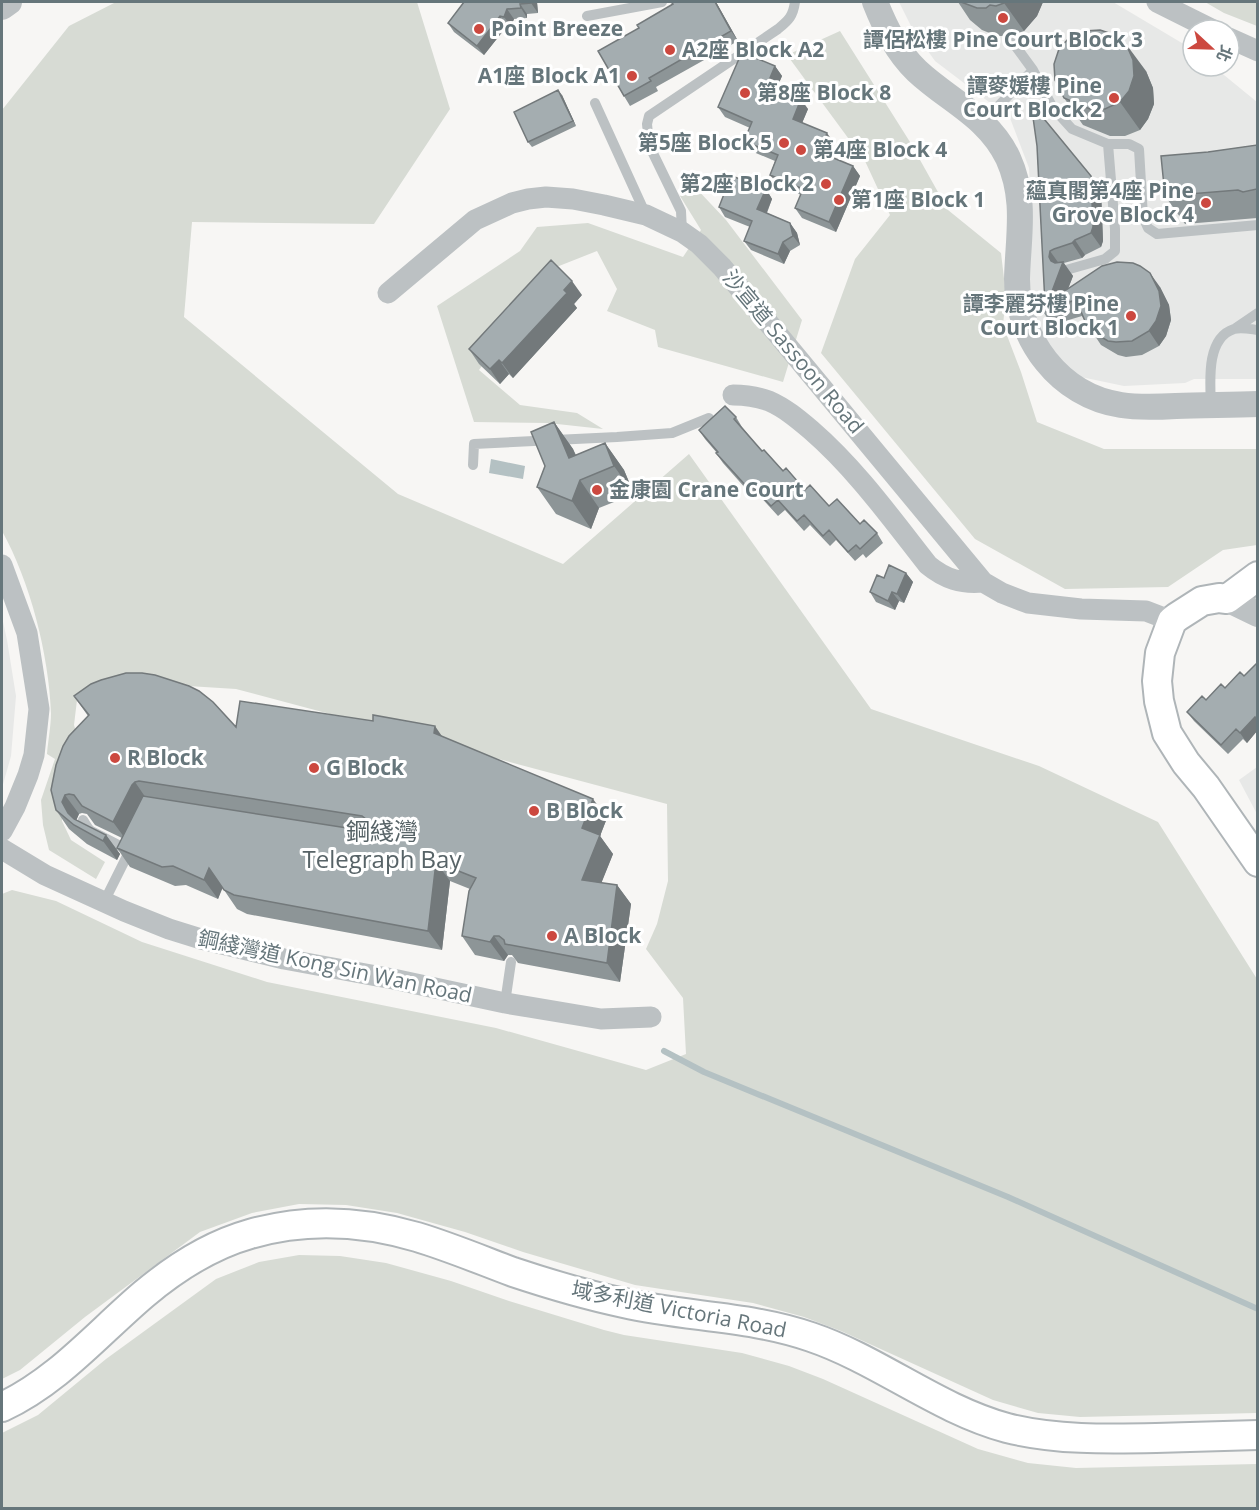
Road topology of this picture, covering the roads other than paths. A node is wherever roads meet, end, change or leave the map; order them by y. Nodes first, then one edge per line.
1 (9, 2) edge
2 (662, 2) edge
3 (795, 2) edge
4 (875, 2) edge
5 (1158, 2) edge
6 (2, 7) edge
7 (587, 16) dead end
8 (1189, 18) edge
9 (1011, 40) dead end
10 (1241, 44) edge
11 (1257, 51) edge
12 (1033, 70) junction
13 (595, 103) dead end
14 (982, 123) junction
15 (1108, 144) junction
16 (646, 215) junction
17 (1257, 225) edge
18 (682, 232) junction
19 (1066, 270) dead end
20 (388, 293) dead end
21 (1257, 313) edge
22 (1236, 328) junction
23 (1257, 330) edge
24 (734, 395) dead end
25 (1257, 404) edge
26 (1211, 405) junction
27 (709, 418) edge
28 (473, 465) dead end
29 (2, 565) edge
30 (1257, 576) edge
31 (983, 582) junction
32 (1227, 599) junction
33 (1257, 614) edge
34 (1172, 621) junction
35 (83, 820) edge
36 (2, 831) edge
37 (2, 849) edge
38 (1257, 862) edge
39 (108, 893) junction
40 (511, 962) edge
41 (505, 1003) junction
42 (651, 1017) dead end
43 (2, 1407) edge
44 (1257, 1435) edge

1 - 6 street
2 - 7 lane
3 - 18 lane
4 - 14 street
5 - 8 street
9 - 12 lane
10 - 11 street
12 - 14 lane
12 - 15 lane
13 - 16 lane
14 - 26 street
15 - 17 lane
15 - 19 lane
16 - 18 street, 沙宣道 Sassoon Road
16 - 20 street, 沙宣道 Sassoon Road
18 - 31 street, 沙宣道 Sassoon Road
21 - 22 lane
22 - 23 lane
22 - 26 lane
24 - 31 street
25 - 26 street
27 - 28 lane
29 - 36 street
30 - 32 main road
31 - 34 street, 沙宣道 Sassoon Road
32 - 33 street
32 - 34 main road
34 - 38 main road
35 - 39 lane
37 - 39 street, 鋼綫灣道 Kong Sin Wan Road
39 - 41 street, 鋼綫灣道 Kong Sin Wan Road
40 - 41 lane
41 - 42 street, 鋼綫灣道 Kong Sin Wan Road
43 - 44 main road, 域多利道 Victoria Road

